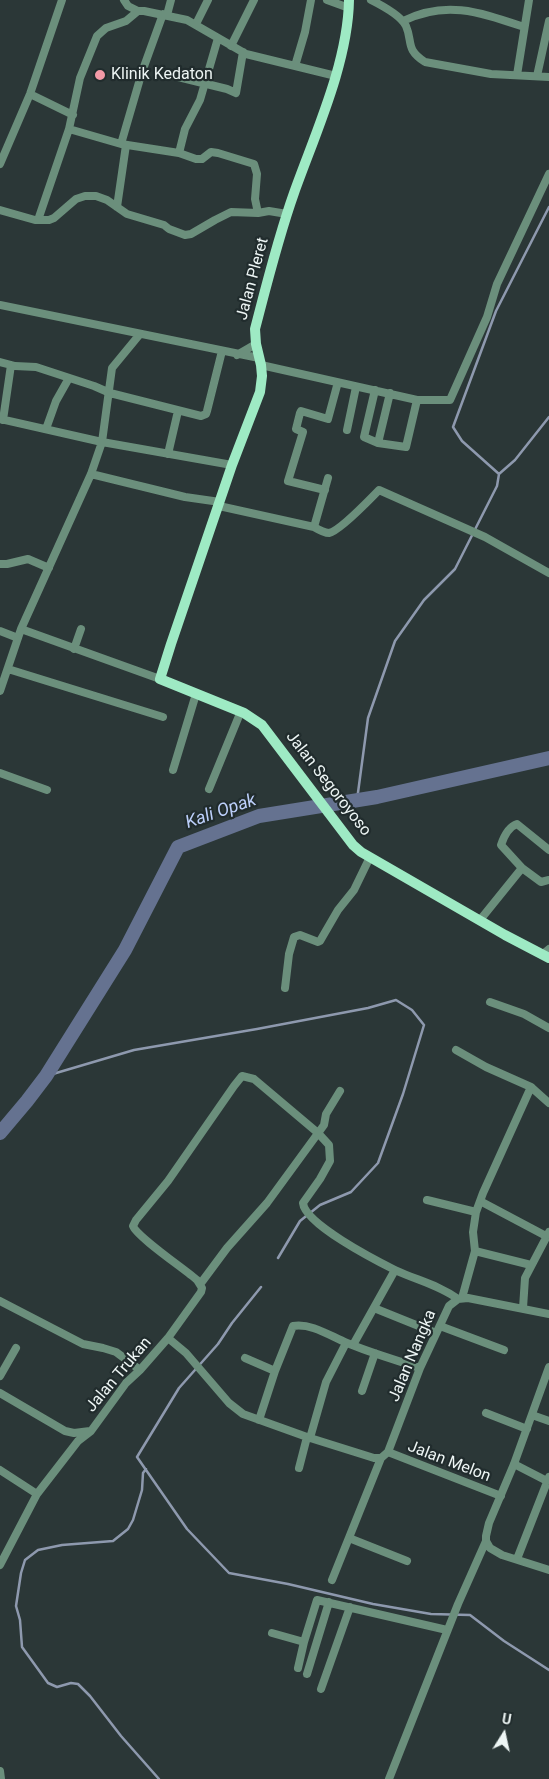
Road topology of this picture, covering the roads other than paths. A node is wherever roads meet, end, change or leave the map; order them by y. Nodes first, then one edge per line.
1 (62, 0) edge
2 (124, 0) edge
3 (172, 0) edge
4 (208, 0) edge
5 (254, 0) edge
6 (311, 0) edge
7 (326, 0) edge
8 (371, 0) edge
9 (391, 0) edge
10 (471, 0) edge
11 (529, 0) edge
12 (349, 4) edge
13 (386, 8) junction
14 (468, 8) junction
15 (138, 11) junction
16 (165, 15) junction
17 (403, 21) junction
18 (549, 21) edge
19 (196, 24) junction
20 (524, 27) junction
21 (218, 38) junction
22 (231, 46) junction
23 (243, 52) junction
24 (295, 66) junction
25 (170, 75) dead end
26 (517, 75) junction
27 (336, 76) junction
28 (537, 76) junction
29 (549, 77) edge
30 (204, 84) junction
31 (30, 94) junction
32 (73, 115) junction
33 (69, 129) junction
34 (124, 144) junction
35 (179, 153) junction
36 (0, 164) edge
37 (549, 174) edge
38 (116, 207) junction
39 (0, 210) edge
40 (258, 213) junction
41 (287, 214) junction
42 (38, 220) junction
43 (0, 305) edge
44 (140, 334) junction
45 (256, 344) junction
46 (222, 351) junction
47 (237, 355) junction
48 (0, 362) edge
49 (260, 362) junction
50 (11, 365) junction
51 (69, 378) junction
52 (338, 382) junction
53 (356, 387) junction
54 (375, 390) junction
55 (390, 393) junction
56 (110, 394) junction
57 (418, 400) junction
58 (178, 411) junction
59 (2, 419) edge
60 (46, 429) junction
61 (347, 430) dead end
62 (102, 442) junction
63 (378, 444) junction
64 (168, 454) junction
65 (232, 465) junction
66 (91, 474) junction
67 (328, 478) dead end
68 (325, 490) junction
69 (220, 504) junction
70 (314, 527) junction
71 (0, 564) edge
72 (49, 568) junction
73 (549, 573) edge
74 (21, 629) junction
75 (81, 629) dead end
76 (0, 630) edge
77 (18, 638) junction
78 (74, 649) junction
79 (8, 669) junction
80 (160, 679) junction
81 (0, 689) edge
82 (196, 694) junction
83 (241, 711) junction
84 (163, 717) dead end
85 (173, 770) dead end
86 (0, 772) edge
87 (209, 789) dead end
88 (47, 790) dead end
89 (549, 850) edge
90 (370, 857) junction
91 (522, 868) junction
92 (549, 880) edge
93 (480, 920) junction
94 (547, 954) edge
95 (285, 988) dead end
96 (490, 1002) dead end
97 (549, 1028) edge
98 (456, 1050) dead end
99 (531, 1087) junction
100 (340, 1090) dead end
101 (549, 1103) edge
102 (318, 1133) junction
103 (427, 1200) dead end
104 (480, 1201) junction
105 (476, 1212) junction
106 (548, 1234) edge
107 (476, 1251) junction
108 (531, 1265) junction
109 (395, 1270) junction
110 (201, 1283) junction
111 (460, 1299) junction
112 (0, 1301) edge
113 (374, 1308) junction
114 (523, 1308) junction
115 (549, 1314) edge
116 (438, 1330) junction
117 (168, 1338) junction
118 (349, 1344) junction
119 (16, 1348) dead end
120 (504, 1350) dead end
121 (375, 1353) junction
122 (245, 1358) dead end
123 (549, 1367) edge
124 (420, 1368) junction
125 (140, 1370) junction
126 (274, 1371) junction
127 (0, 1376) edge
128 (362, 1391) dead end
129 (0, 1392) edge
130 (486, 1413) dead end
131 (532, 1415) junction
132 (259, 1420) junction
133 (549, 1421) edge
134 (526, 1429) junction
135 (91, 1431) junction
136 (309, 1438) junction
137 (388, 1452) junction
138 (381, 1458) junction
139 (514, 1464) junction
140 (298, 1468) dead end
141 (0, 1470) edge
142 (548, 1479) edge
143 (37, 1494) junction
144 (501, 1496) junction
145 (348, 1538) junction
146 (486, 1541) junction
147 (517, 1559) junction
148 (407, 1561) dead end
149 (0, 1565) edge
150 (549, 1570) edge
151 (332, 1580) dead end
152 (329, 1602) junction
153 (350, 1607) junction
154 (448, 1628) junction
155 (272, 1633) dead end
156 (304, 1642) junction
157 (298, 1668) dead end
158 (307, 1674) dead end
159 (321, 1688) dead end
160 (0, 1771) edge
161 (1, 1779) edge
162 (389, 1779) edge

1 - 31 street
2 - 15 street
3 - 16 street
4 - 19 street
5 - 22 street
6 - 24 street
7 - 12 street
8 - 13 street
9 - 13 street
10 - 14 street
11 - 20 street
12 - 27 main road, Jalan Pleret
13 - 17 street
14 - 17 street
14 - 20 street
15 - 16 street
15 - 32 street
16 - 19 street
16 - 34 street
17 - 26 street
18 - 28 street
19 - 21 street
20 - 26 street
21 - 22 street
21 - 30 street
22 - 23 street
23 - 24 street
23 - 30 street
24 - 27 street
25 - 30 street
26 - 28 street
27 - 41 main road, Jalan Pleret
28 - 29 street
30 - 35 street
31 - 32 street
31 - 36 street
32 - 33 street
33 - 34 street
33 - 42 street
34 - 35 street
34 - 38 street
35 - 40 street
37 - 57 street
38 - 40 street
38 - 42 street
39 - 42 street
40 - 41 street
41 - 45 main road, Jalan Pleret
43 - 44 street
44 - 46 street
44 - 56 street
45 - 47 street
45 - 49 main road, Jalan Pleret
46 - 47 street
46 - 58 street
47 - 49 street
48 - 50 street
49 - 52 street
49 - 65 main road, Jalan Pleret
50 - 51 street
50 - 59 street
51 - 56 street
51 - 60 street
52 - 53 street
52 - 68 street
53 - 54 street
53 - 61 street
54 - 55 street
54 - 63 street
55 - 57 street
55 - 63 street
56 - 58 street
56 - 62 street
57 - 63 street
58 - 64 street
59 - 60 street
60 - 62 street
62 - 64 street
62 - 66 street
64 - 65 street
65 - 69 main road, Jalan Pleret
66 - 69 street
66 - 72 street
67 - 68 street
68 - 70 street
69 - 70 street
69 - 80 main road, Jalan Pleret
70 - 73 street
71 - 72 street
72 - 74 street
74 - 77 street
74 - 78 street
75 - 78 street
76 - 77 street
77 - 79 street
78 - 80 street
79 - 81 street
79 - 84 street
80 - 82 main road, Jalan Segoroyoso
82 - 83 main road, Jalan Segoroyoso
82 - 85 street
83 - 87 street
83 - 90 main road, Jalan Segoroyoso
86 - 88 street
89 - 91 street
90 - 93 main road, Jalan Segoroyoso
90 - 95 street
91 - 92 street
91 - 93 street
93 - 94 main road, Jalan Segoroyoso
96 - 97 street
98 - 99 street
99 - 101 street
99 - 104 street
100 - 102 street
102 - 109 street
102 - 110 street
102 - 110 street
103 - 105 street
104 - 105 street
104 - 106 street
105 - 107 street
106 - 108 street
107 - 108 street
107 - 111 street
108 - 114 street
109 - 111 street
109 - 113 street
110 - 117 street
111 - 114 street
111 - 116 street, Jalan Nangka
112 - 125 street
113 - 116 street
113 - 118 street
114 - 115 street
116 - 120 street
116 - 124 street, Jalan Nangka
117 - 125 street, Jalan Trukan
117 - 132 street, Jalan Trukan
118 - 121 street
118 - 126 street
118 - 136 street
119 - 127 street
121 - 124 street
121 - 128 street
122 - 126 street
123 - 131 street
124 - 137 street, Jalan Nangka
125 - 135 street, Jalan Trukan
126 - 132 street
129 - 135 street, Jalan Trukan
130 - 134 street
131 - 133 street
131 - 134 street
132 - 136 street, Jalan Trukan
134 - 139 street
135 - 143 street
136 - 138 street, Jalan Trukan
136 - 140 street
137 - 138 street, Jalan Nangka
137 - 144 street, Jalan Melon
138 - 145 street
139 - 142 street
139 - 144 street
141 - 143 street
142 - 147 street
143 - 149 street
144 - 146 street
145 - 148 street
145 - 151 street
146 - 147 street
146 - 154 street
147 - 150 street
152 - 153 street
152 - 156 street
152 - 158 street
153 - 154 street
153 - 159 street
154 - 162 street
155 - 156 street
156 - 157 street
160 - 161 street

